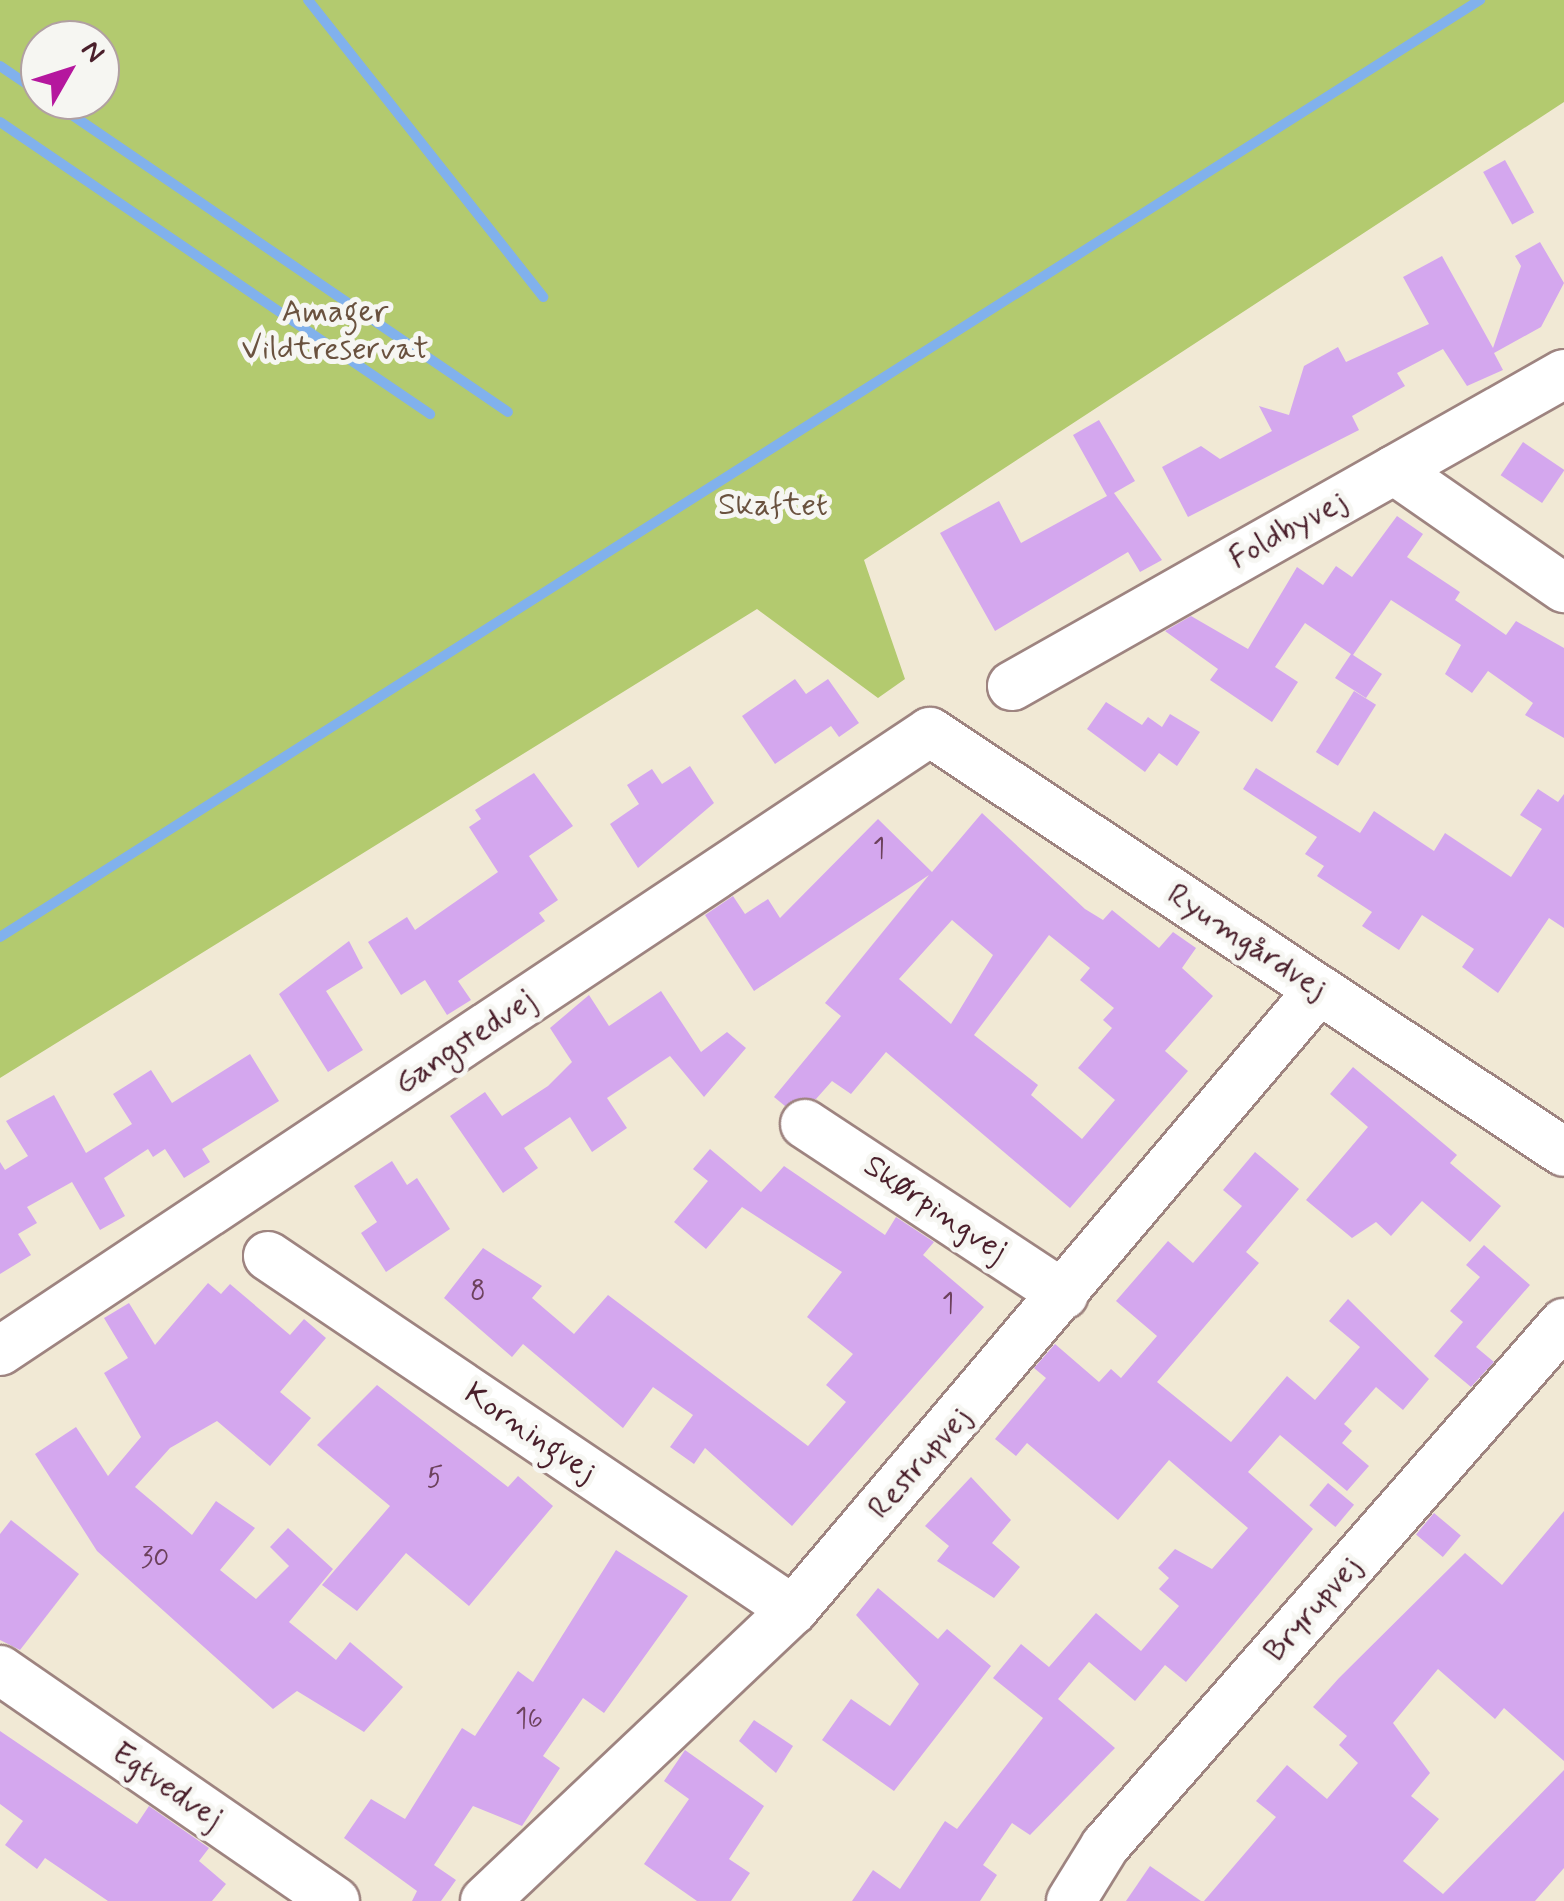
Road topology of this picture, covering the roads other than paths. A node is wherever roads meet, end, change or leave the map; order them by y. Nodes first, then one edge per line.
1 (1564, 374) edge
2 (1394, 470) junction
3 (1564, 588) edge
4 (1012, 686) dead end
5 (930, 732) joint
6 (1319, 990) junction
7 (805, 1124) dead end
8 (1564, 1152) edge
9 (268, 1256) dead end
10 (1064, 1295) junction
11 (1564, 1323) edge
12 (0, 1350) edge
13 (793, 1610) junction
14 (0, 1670) edge
15 (335, 1901) edge
16 (485, 1901) edge
17 (1071, 1901) edge

1 - 2 street, Foldbyvej
2 - 3 street
2 - 4 street, Foldbyvej
5 - 6 street, Ryumgårdvej
5 - 12 street, Gangstedvej
6 - 8 street, Ryumgårdvej
6 - 10 street, Restrupvej
7 - 10 street, Skørpingvej
9 - 13 street, Korningvej
10 - 13 street, Restrupvej
11 - 17 street, Bryrupvej
13 - 16 street, Restrupvej
14 - 15 street, Egtvedvej

